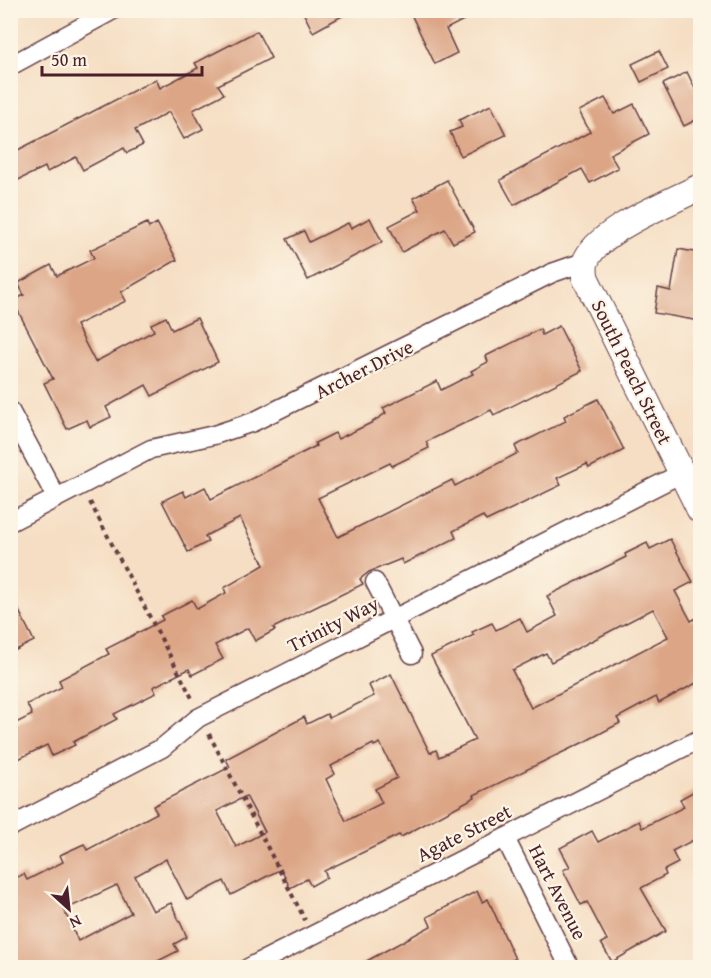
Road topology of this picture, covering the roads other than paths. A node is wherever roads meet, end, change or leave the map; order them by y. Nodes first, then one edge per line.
1 (113, 10) edge
2 (10, 66) edge
3 (700, 187) edge
4 (584, 264) junction
5 (10, 411) edge
6 (682, 473) junction
7 (56, 497) junction
8 (700, 510) edge
9 (10, 522) edge
10 (375, 582) dead end
11 (394, 618) junction
12 (412, 654) dead end
13 (700, 739) edge
14 (10, 827) edge
15 (505, 838) junction
16 (248, 968) edge
17 (570, 968) edge

1 - 2 street
3 - 4 street
4 - 6 street, South Peach Street
4 - 7 street, Archer Drive
5 - 7 street
6 - 8 street, South Peach Street
6 - 11 street, Trinity Way
7 - 9 street, Archer Drive
10 - 11 street
11 - 12 street
11 - 14 street, Trinity Way
13 - 15 street, Agate Street
15 - 16 street, Agate Street
15 - 17 street, Hart Avenue

